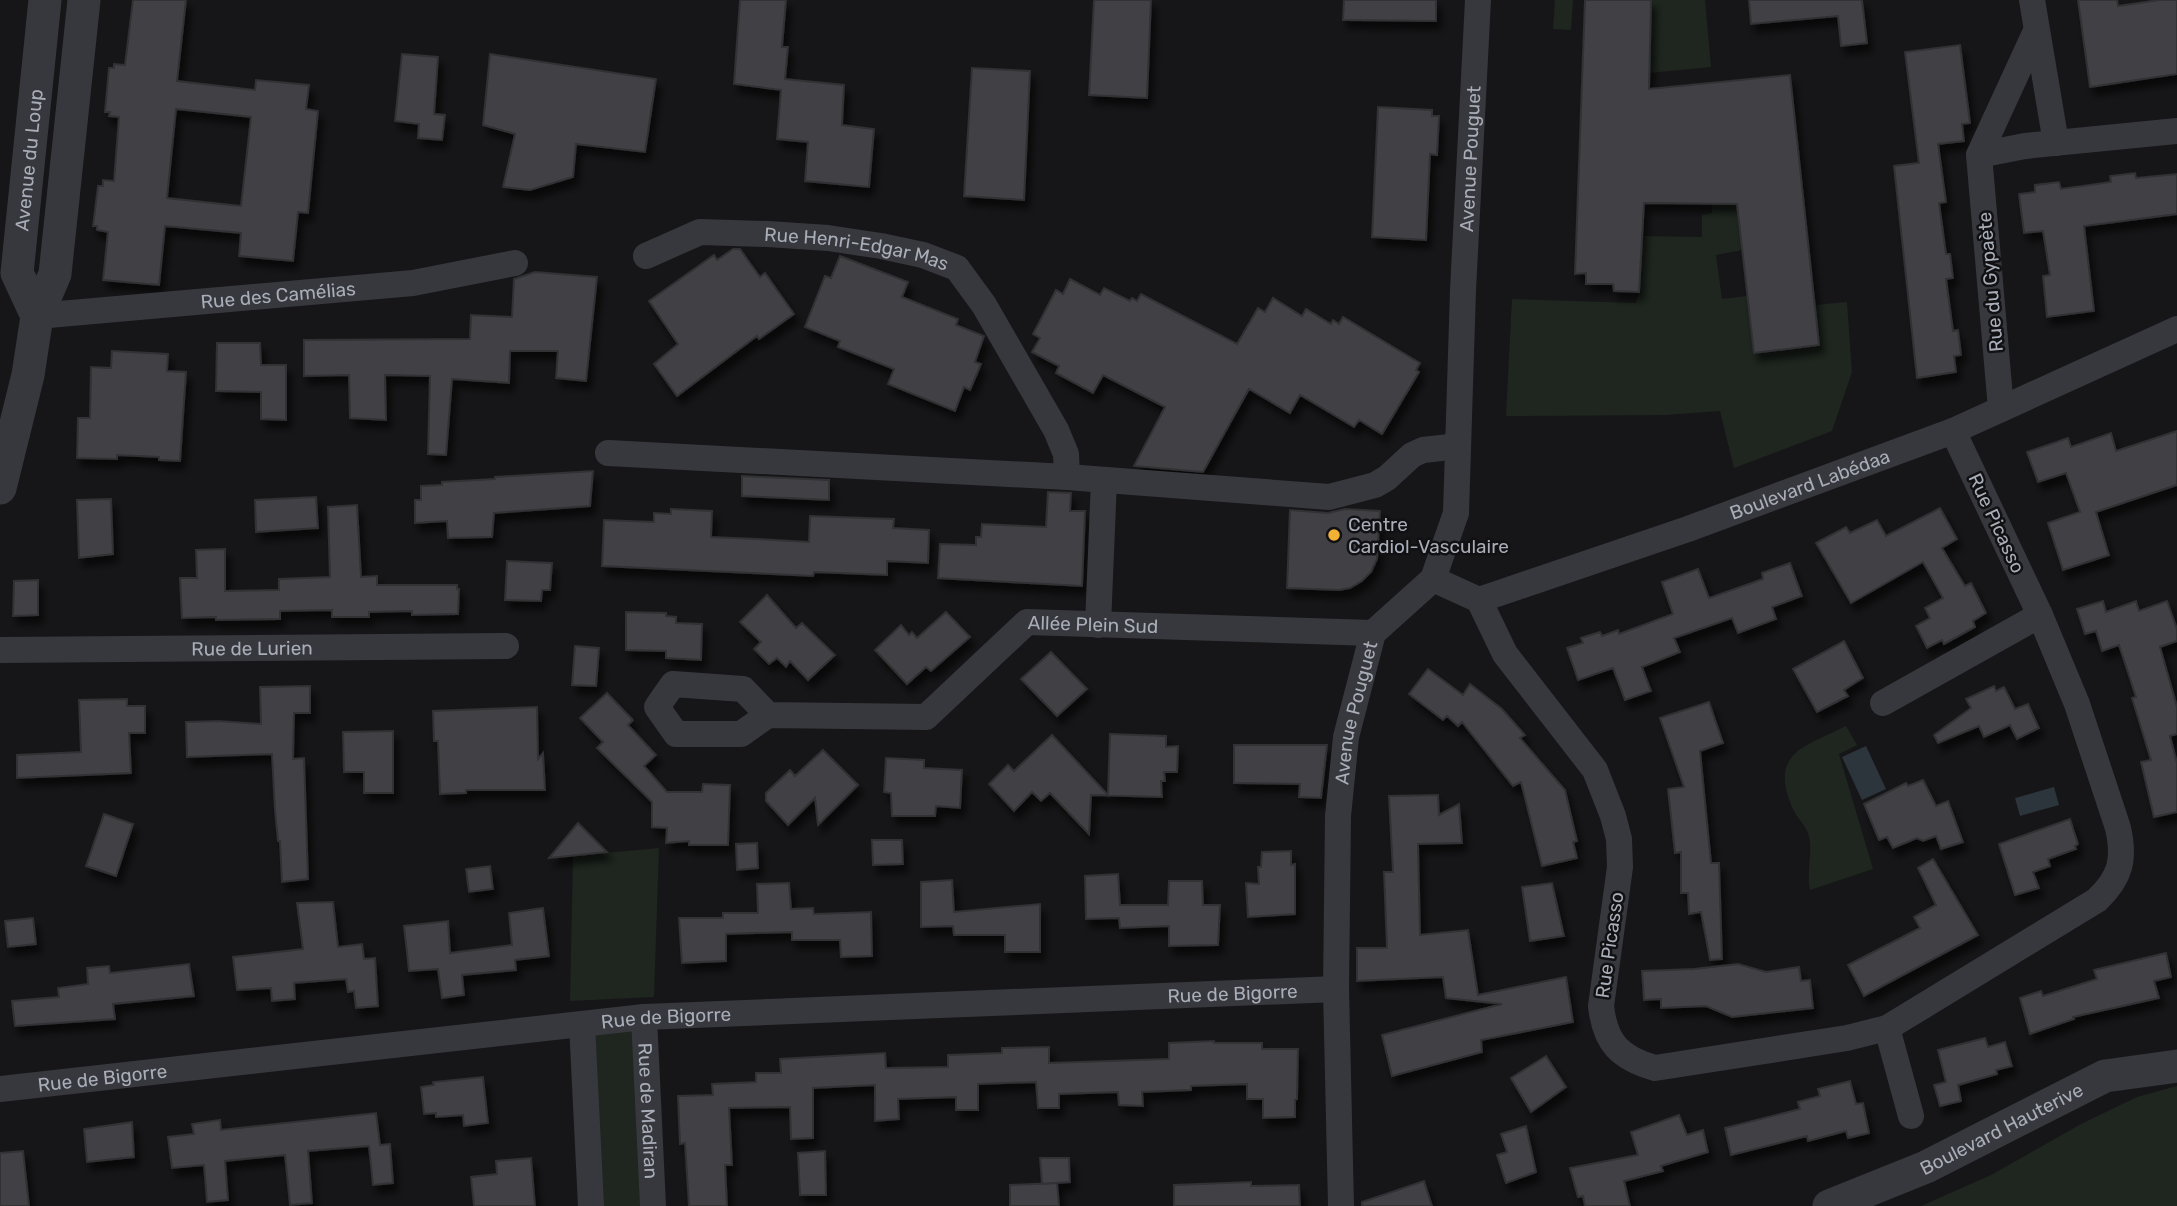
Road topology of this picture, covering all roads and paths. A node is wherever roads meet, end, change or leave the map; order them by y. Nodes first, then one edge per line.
1 (45, 0) edge
2 (84, 0) edge
3 (1478, 0) edge
4 (2032, 0) edge
5 (2036, 32) junction
6 (2177, 131) edge
7 (2056, 143) junction
8 (1979, 155) junction
9 (646, 256) dead end
10 (515, 263) dead end
11 (37, 316) junction
12 (2177, 329) edge
13 (2001, 409) junction
14 (1953, 431) junction
15 (1458, 446) junction
16 (608, 453) dead end
17 (1067, 477) junction
18 (1104, 480) junction
19 (0, 488) edge
20 (1433, 579) junction
21 (1479, 600) junction
22 (2040, 615) junction
23 (1098, 625) junction
24 (1373, 633) junction
25 (506, 646) dead end
26 (0, 650) edge
27 (1883, 703) dead end
28 (768, 715) dead end
29 (1336, 989) junction
30 (644, 1017) junction
31 (582, 1024) junction
32 (1887, 1028) junction
33 (2177, 1066) edge
34 (0, 1089) edge
35 (1911, 1116) dead end
36 (591, 1206) edge
37 (653, 1206) edge
38 (1341, 1206) edge
39 (1829, 1206) edge

1 - 11 street, Avenue du Loup
2 - 11 street, Avenue du Loup
3 - 15 street, Avenue Pouguet
4 - 5 street
5 - 7 street
5 - 8 street, Rue du Gypaète
6 - 7 street
7 - 8 street
8 - 13 street, Rue du Gypaète
9 - 17 street, Rue Henri-Edgar Mas
10 - 11 street, Rue des Camélias
11 - 19 street, Avenue du Loup
12 - 13 street, Boulevard Labédaa
13 - 14 street, Boulevard Labédaa
14 - 21 street, Boulevard Labédaa
14 - 22 street, Rue Picasso
15 - 18 street
15 - 20 street, Avenue Pouguet
16 - 17 street
17 - 18 street
18 - 23 street
20 - 21 street
20 - 24 street, Avenue Pouguet
21 - 32 street, Rue Picasso
22 - 27 street
22 - 32 street, Rue Picasso
23 - 24 street, Allée Plein Sud
23 - 28 street, Allée Plein Sud
24 - 29 street, Avenue Pouguet
25 - 26 street, Rue de Lurien
29 - 30 street, Rue de Bigorre
29 - 38 street, Avenue Pouguet
30 - 31 street, Rue de Bigorre
30 - 37 street, Rue de Madiran
31 - 34 street, Rue de Bigorre
31 - 36 street
32 - 35 street
33 - 39 street, Boulevard Hauterive

